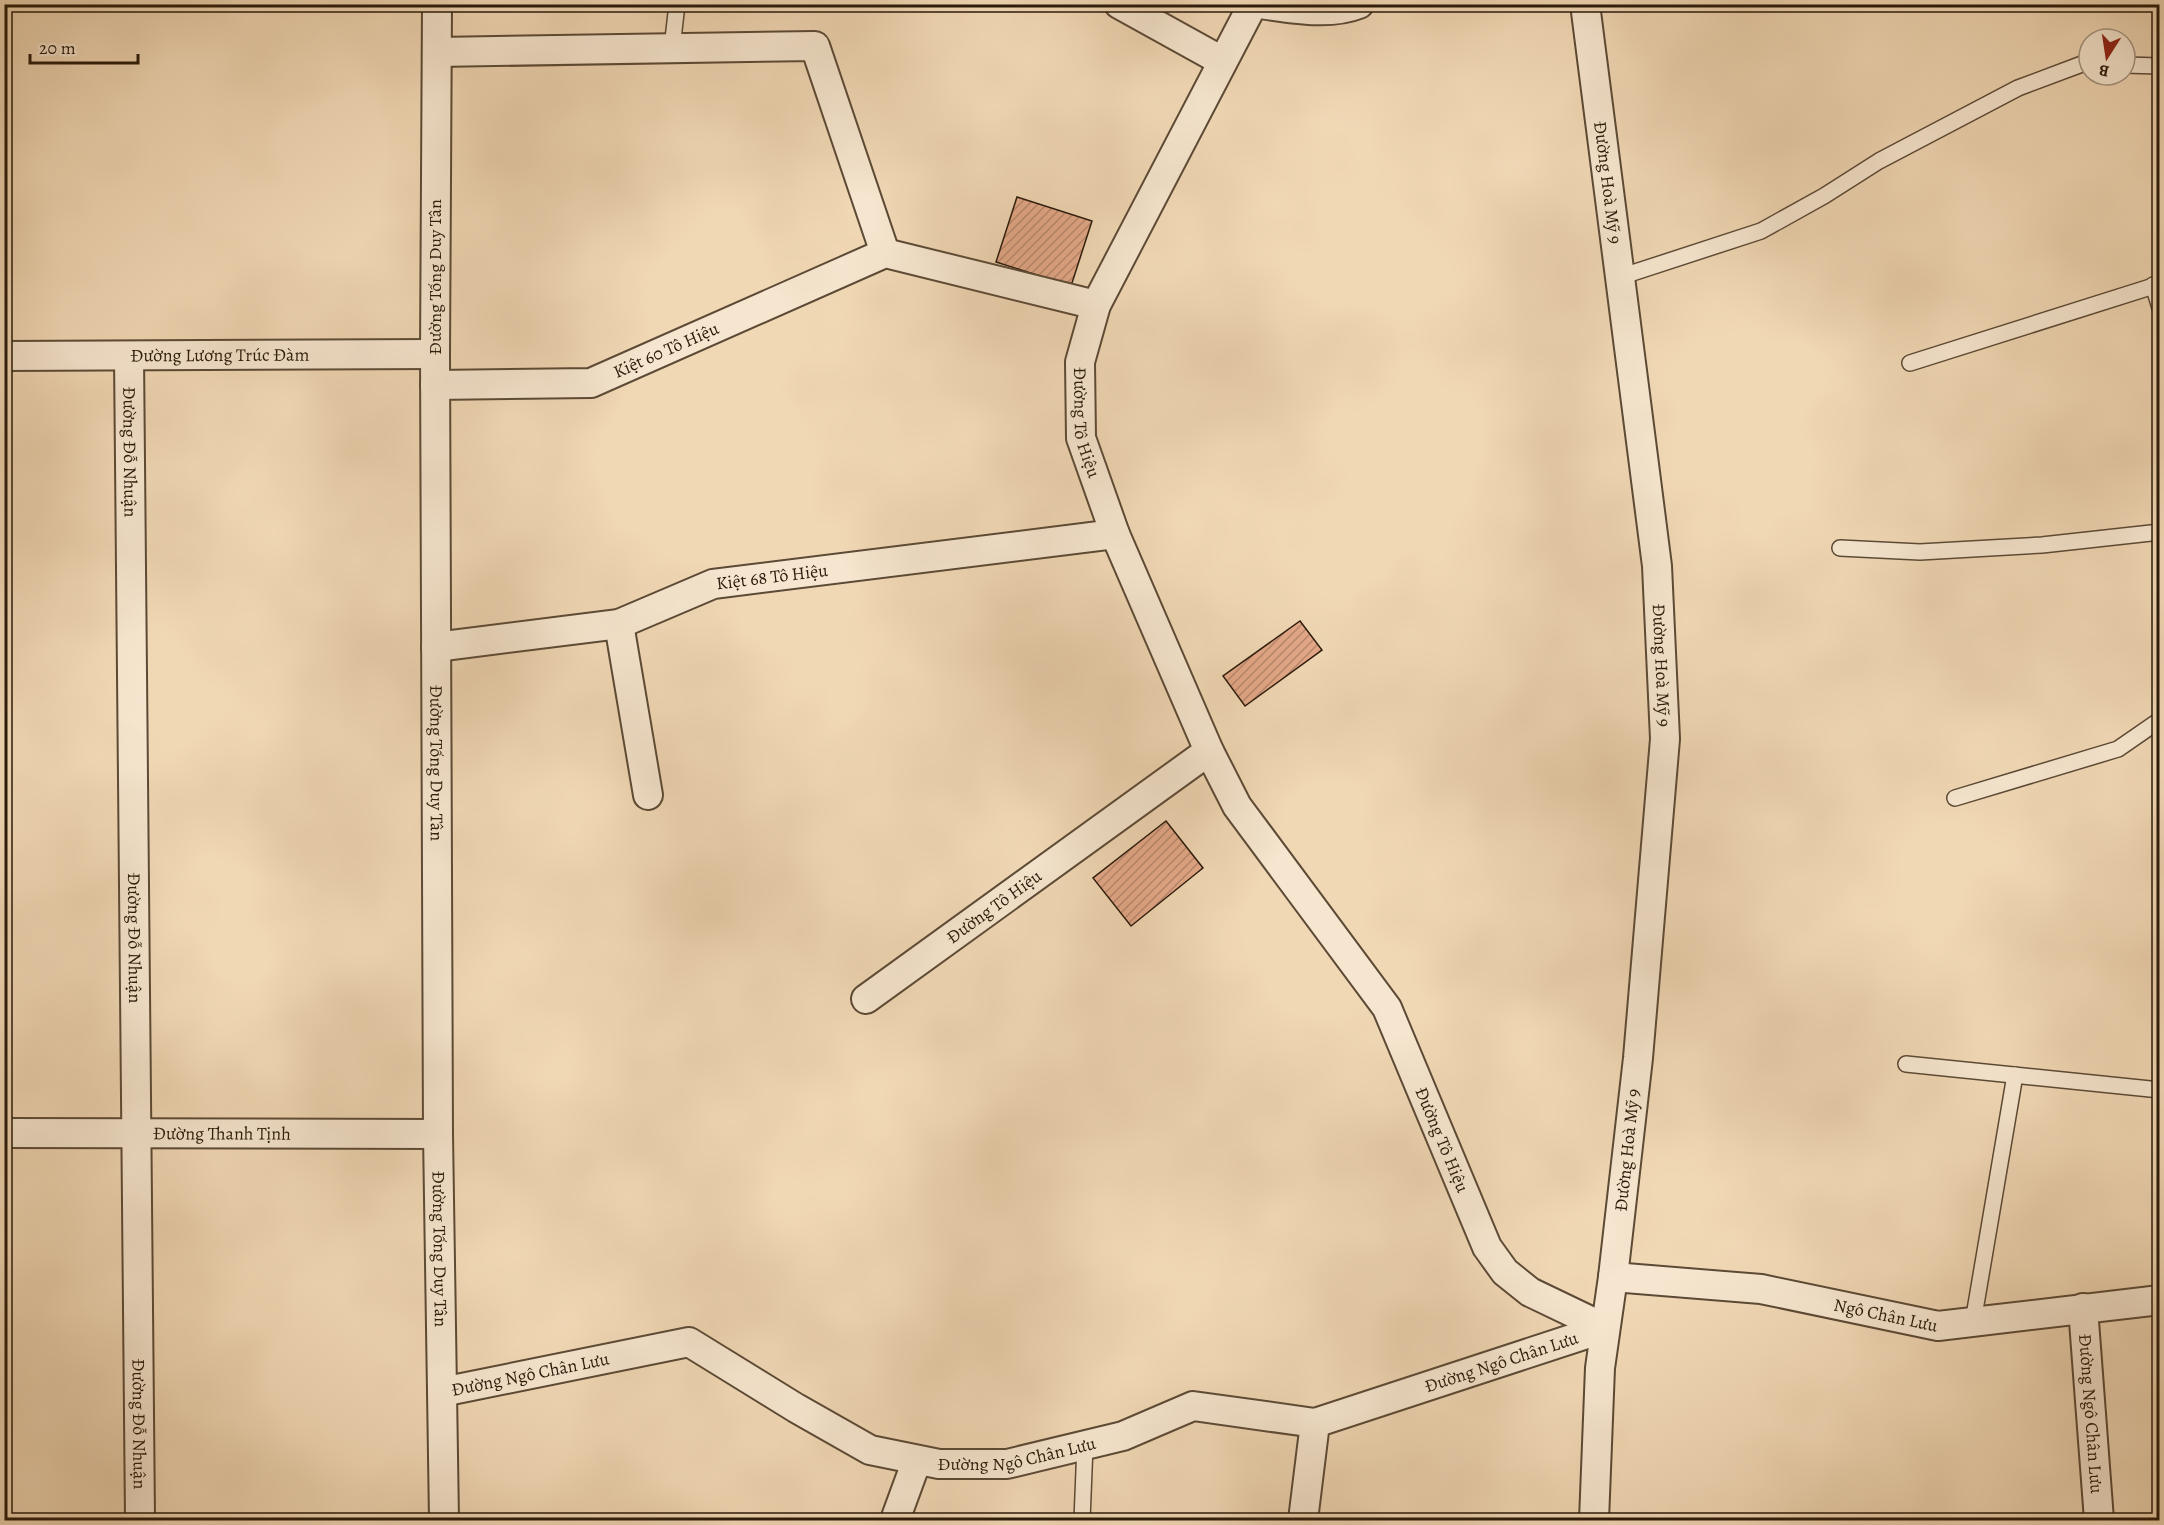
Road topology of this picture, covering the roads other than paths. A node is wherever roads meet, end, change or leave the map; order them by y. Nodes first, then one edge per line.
1 (437, 4) edge
2 (677, 4) edge
3 (1119, 4) edge
4 (1253, 4) edge
5 (1260, 4) edge
6 (1359, 4) edge
7 (1585, 4) edge
8 (672, 48) junction
9 (436, 52) junction
10 (1222, 61) junction
11 (2137, 65) edge
12 (2077, 66) edge
13 (2160, 66) edge
14 (885, 253) junction
15 (1620, 277) junction
16 (2156, 284) edge
17 (1096, 304) junction
18 (2160, 308) edge
19 (435, 354) junction
20 (4, 356) edge
21 (129, 356) junction
22 (1910, 363) dead end
23 (435, 386) junction
24 (2160, 532) edge
25 (1115, 534) junction
26 (1840, 548) dead end
27 (619, 624) junction
28 (436, 647) junction
29 (2160, 720) edge
30 (1209, 751) junction
31 (648, 795) dead end
32 (1955, 798) dead end
33 (866, 999) dead end
34 (1906, 1064) dead end
35 (2015, 1075) junction
36 (2160, 1090) edge
37 (4, 1133) edge
38 (136, 1133) junction
39 (438, 1134) junction
40 (1613, 1278) junction
41 (2160, 1300) edge
42 (2083, 1308) junction
43 (1973, 1322) junction
44 (1605, 1328) junction
45 (442, 1392) junction
46 (1315, 1423) junction
47 (1085, 1445) junction
48 (917, 1460) junction
49 (140, 1521) edge
50 (444, 1521) edge
51 (895, 1521) edge
52 (1082, 1521) edge
53 (1303, 1521) edge
54 (1594, 1521) edge
55 (2099, 1521) edge

1 - 9 street, Đường Tống Duy Tân
2 - 8 lane
3 - 10 street
4 - 10 street, Đường Tô Hiệu
5 - 6 street
7 - 15 street, Đường Hoà Mỹ 9
8 - 9 street
8 - 14 street
9 - 19 street, Đường Tống Duy Tân
10 - 17 street, Đường Tô Hiệu
11 - 13 lane
12 - 15 lane
14 - 17 street
14 - 23 street, Kiệt 60 Tô Hiệu
15 - 40 street, Đường Hoà Mỹ 9
16 - 18 lane
16 - 22 lane
17 - 25 street, Đường Tô Hiệu
19 - 21 street, Đường Lương Trúc Đàm
19 - 23 street, Đường Tống Duy Tân
20 - 21 street, Đường Lương Trúc Đàm
21 - 38 street, Đường Đỗ Nhuận
23 - 28 street, Đường Tống Duy Tân
24 - 26 lane
25 - 27 street, Kiệt 68 Tô Hiệu
25 - 30 street, Đường Tô Hiệu
27 - 28 street, Kiệt 68 Tô Hiệu
27 - 31 street
28 - 39 street, Đường Tống Duy Tân
29 - 32 lane
30 - 33 street, Đường Tô Hiệu
30 - 44 street, Đường Tô Hiệu
34 - 35 lane
35 - 36 lane
35 - 43 lane
37 - 38 street, Đường Thanh Tịnh
38 - 39 street, Đường Thanh Tịnh
38 - 49 street, Đường Đỗ Nhuận
39 - 45 street, Đường Tống Duy Tân
40 - 43 street, Ngô Chân Lưu
40 - 44 street, Đường Hoà Mỹ 9
41 - 42 street, Ngô Chân Lưu
42 - 43 street, Ngô Chân Lưu
42 - 55 street, Đường Ngô Chân Lưu
44 - 46 street, Đường Ngô Chân Lưu
44 - 54 street
45 - 48 street, Đường Ngô Chân Lưu
45 - 50 street, Đường Tống Duy Tân
46 - 47 street, Đường Ngô Chân Lưu
46 - 53 street
47 - 48 street, Đường Ngô Chân Lưu
47 - 52 lane
48 - 51 street

